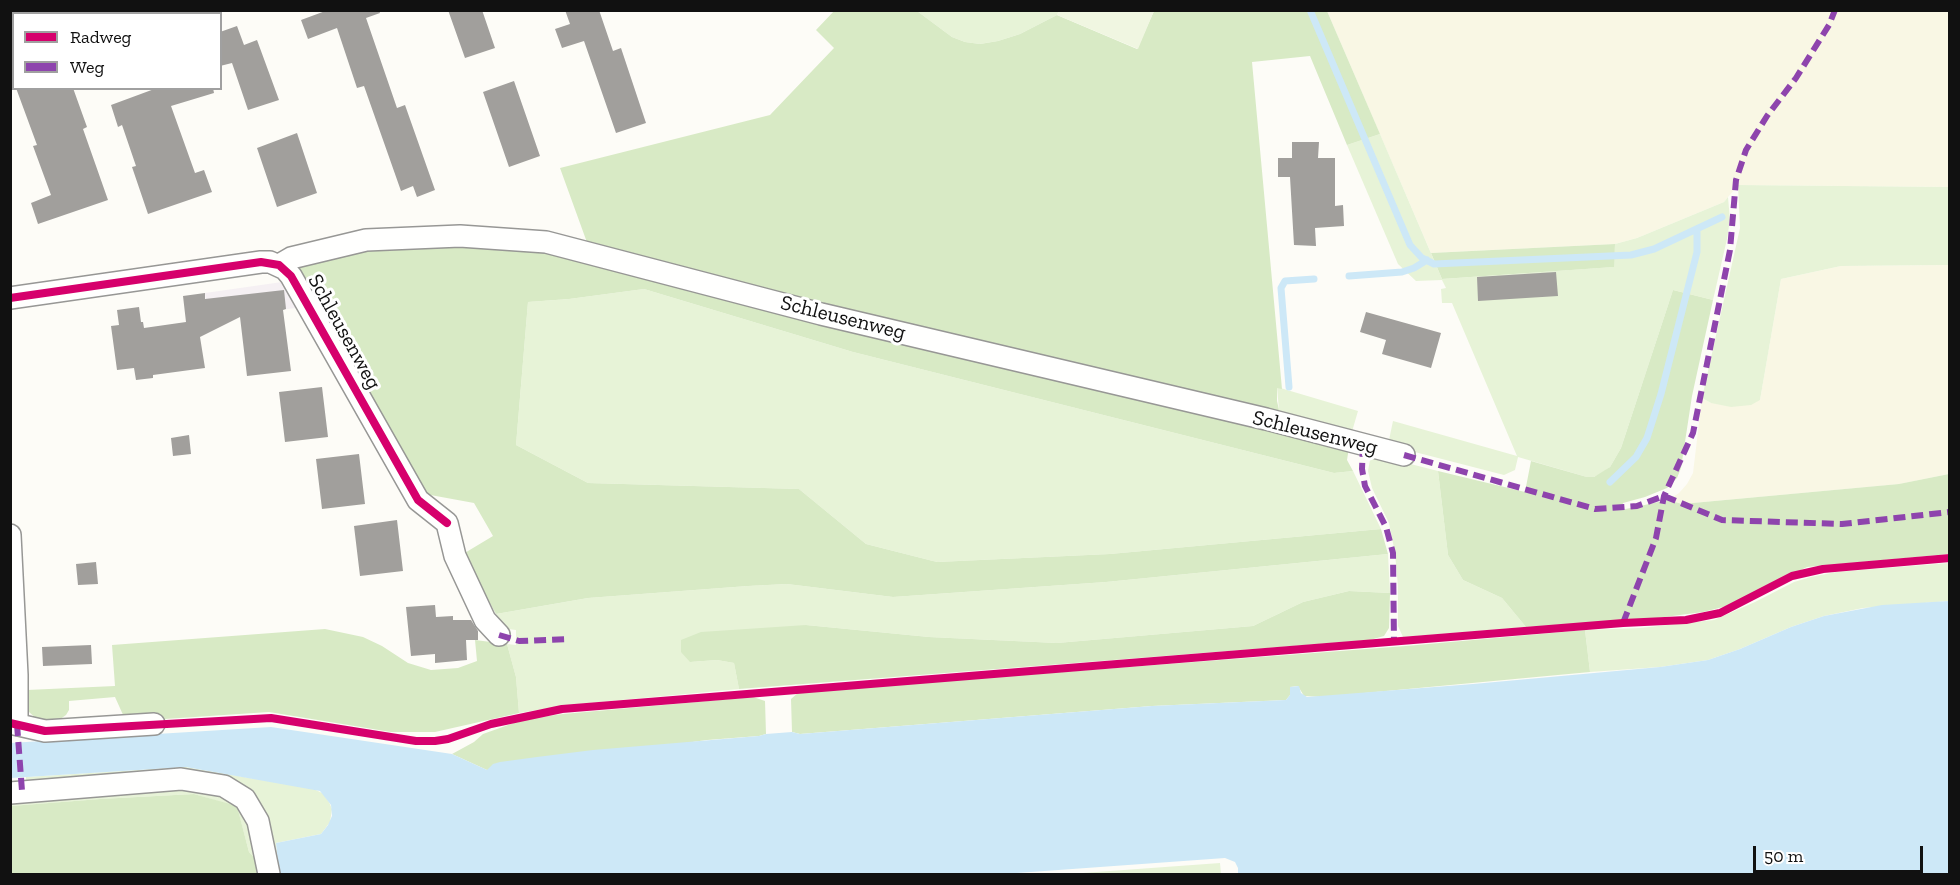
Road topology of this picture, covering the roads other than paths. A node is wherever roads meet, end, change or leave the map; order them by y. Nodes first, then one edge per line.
1 (279, 265) junction
2 (10, 298) edge
3 (1404, 455) dead end
4 (10, 535) edge
5 (499, 635) dead end
6 (14, 724) edge
7 (154, 724) dead end
8 (10, 793) edge
9 (269, 874) edge

1 - 2 street, Schleusenweg
1 - 3 street, Schleusenweg
1 - 5 street, Schleusenweg
4 - 6 street
6 - 7 street
8 - 9 street

